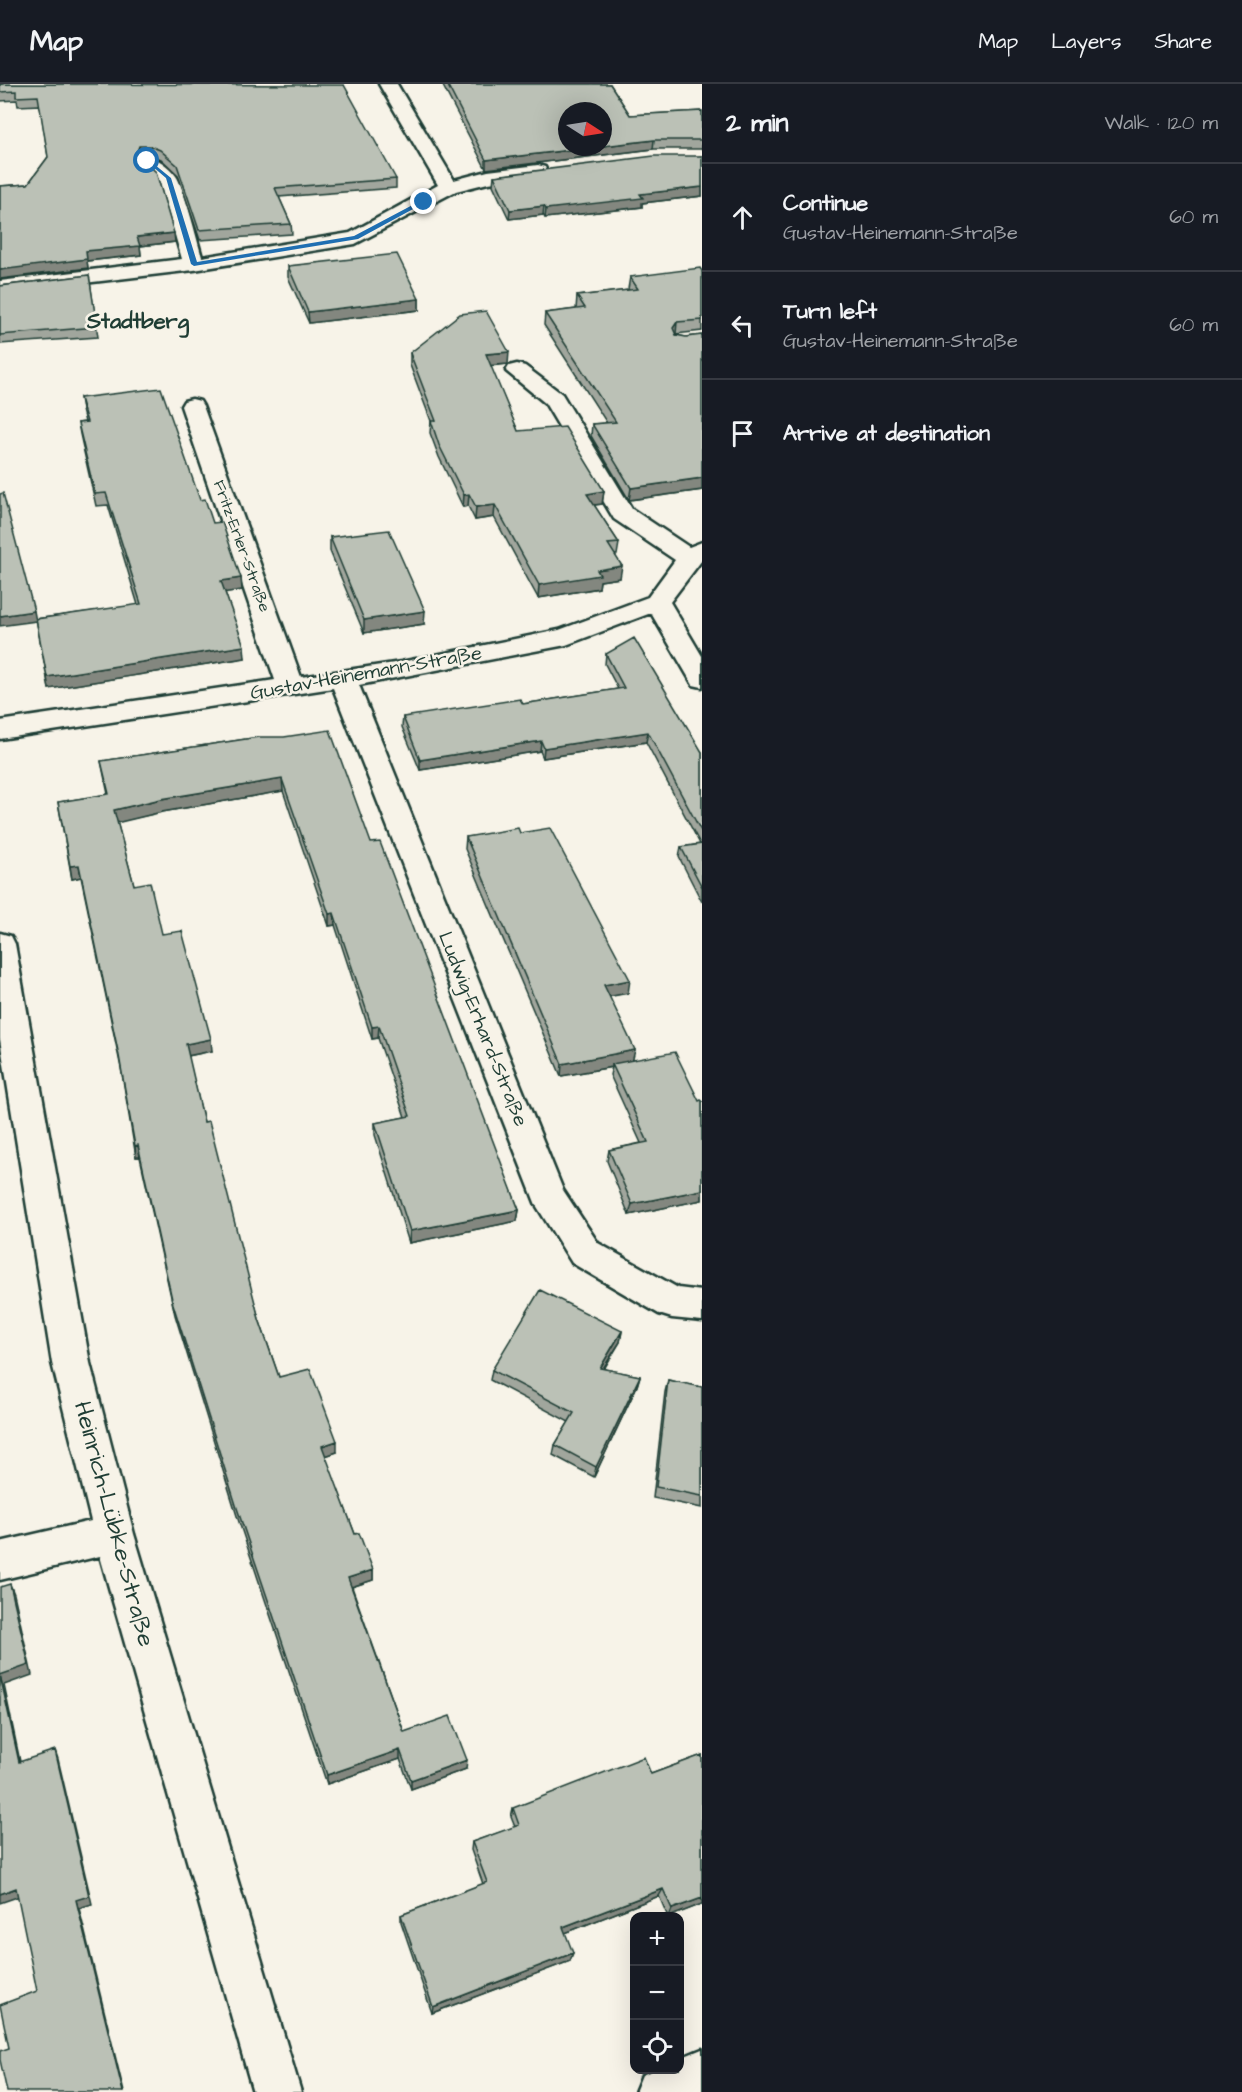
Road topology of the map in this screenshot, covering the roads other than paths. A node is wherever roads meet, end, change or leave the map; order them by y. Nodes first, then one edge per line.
1 (387, 84) edge
2 (147, 161) edge
3 (559, 169) edge
4 (449, 187) junction
5 (194, 264) junction
6 (0, 287) edge
7 (517, 371) dead end
8 (192, 406) dead end
9 (695, 553) edge
10 (657, 602) junction
11 (343, 679) junction
12 (702, 679) edge
13 (291, 687) junction
14 (0, 730) edge
15 (0, 944) edge
16 (702, 1306) edge
17 (114, 1534) junction
18 (0, 1561) edge
19 (702, 2073) edge
20 (277, 2092) edge
21 (659, 2092) edge

1 - 4 street
2 - 5 street
3 - 4 street
4 - 5 street
5 - 6 street
7 - 9 street
8 - 13 street, Fritz-Erler-Straße
9 - 10 street
10 - 11 street, Gustav-Heinemann-Straße
10 - 12 street
11 - 13 street, Gustav-Heinemann-Straße
11 - 16 street, Ludwig-Erhard-Straße
13 - 14 street, Gustav-Heinemann-Straße
15 - 17 street, Heinrich-Lübke-Straße
17 - 18 street
17 - 20 street, Heinrich-Lübke-Straße
19 - 21 street

